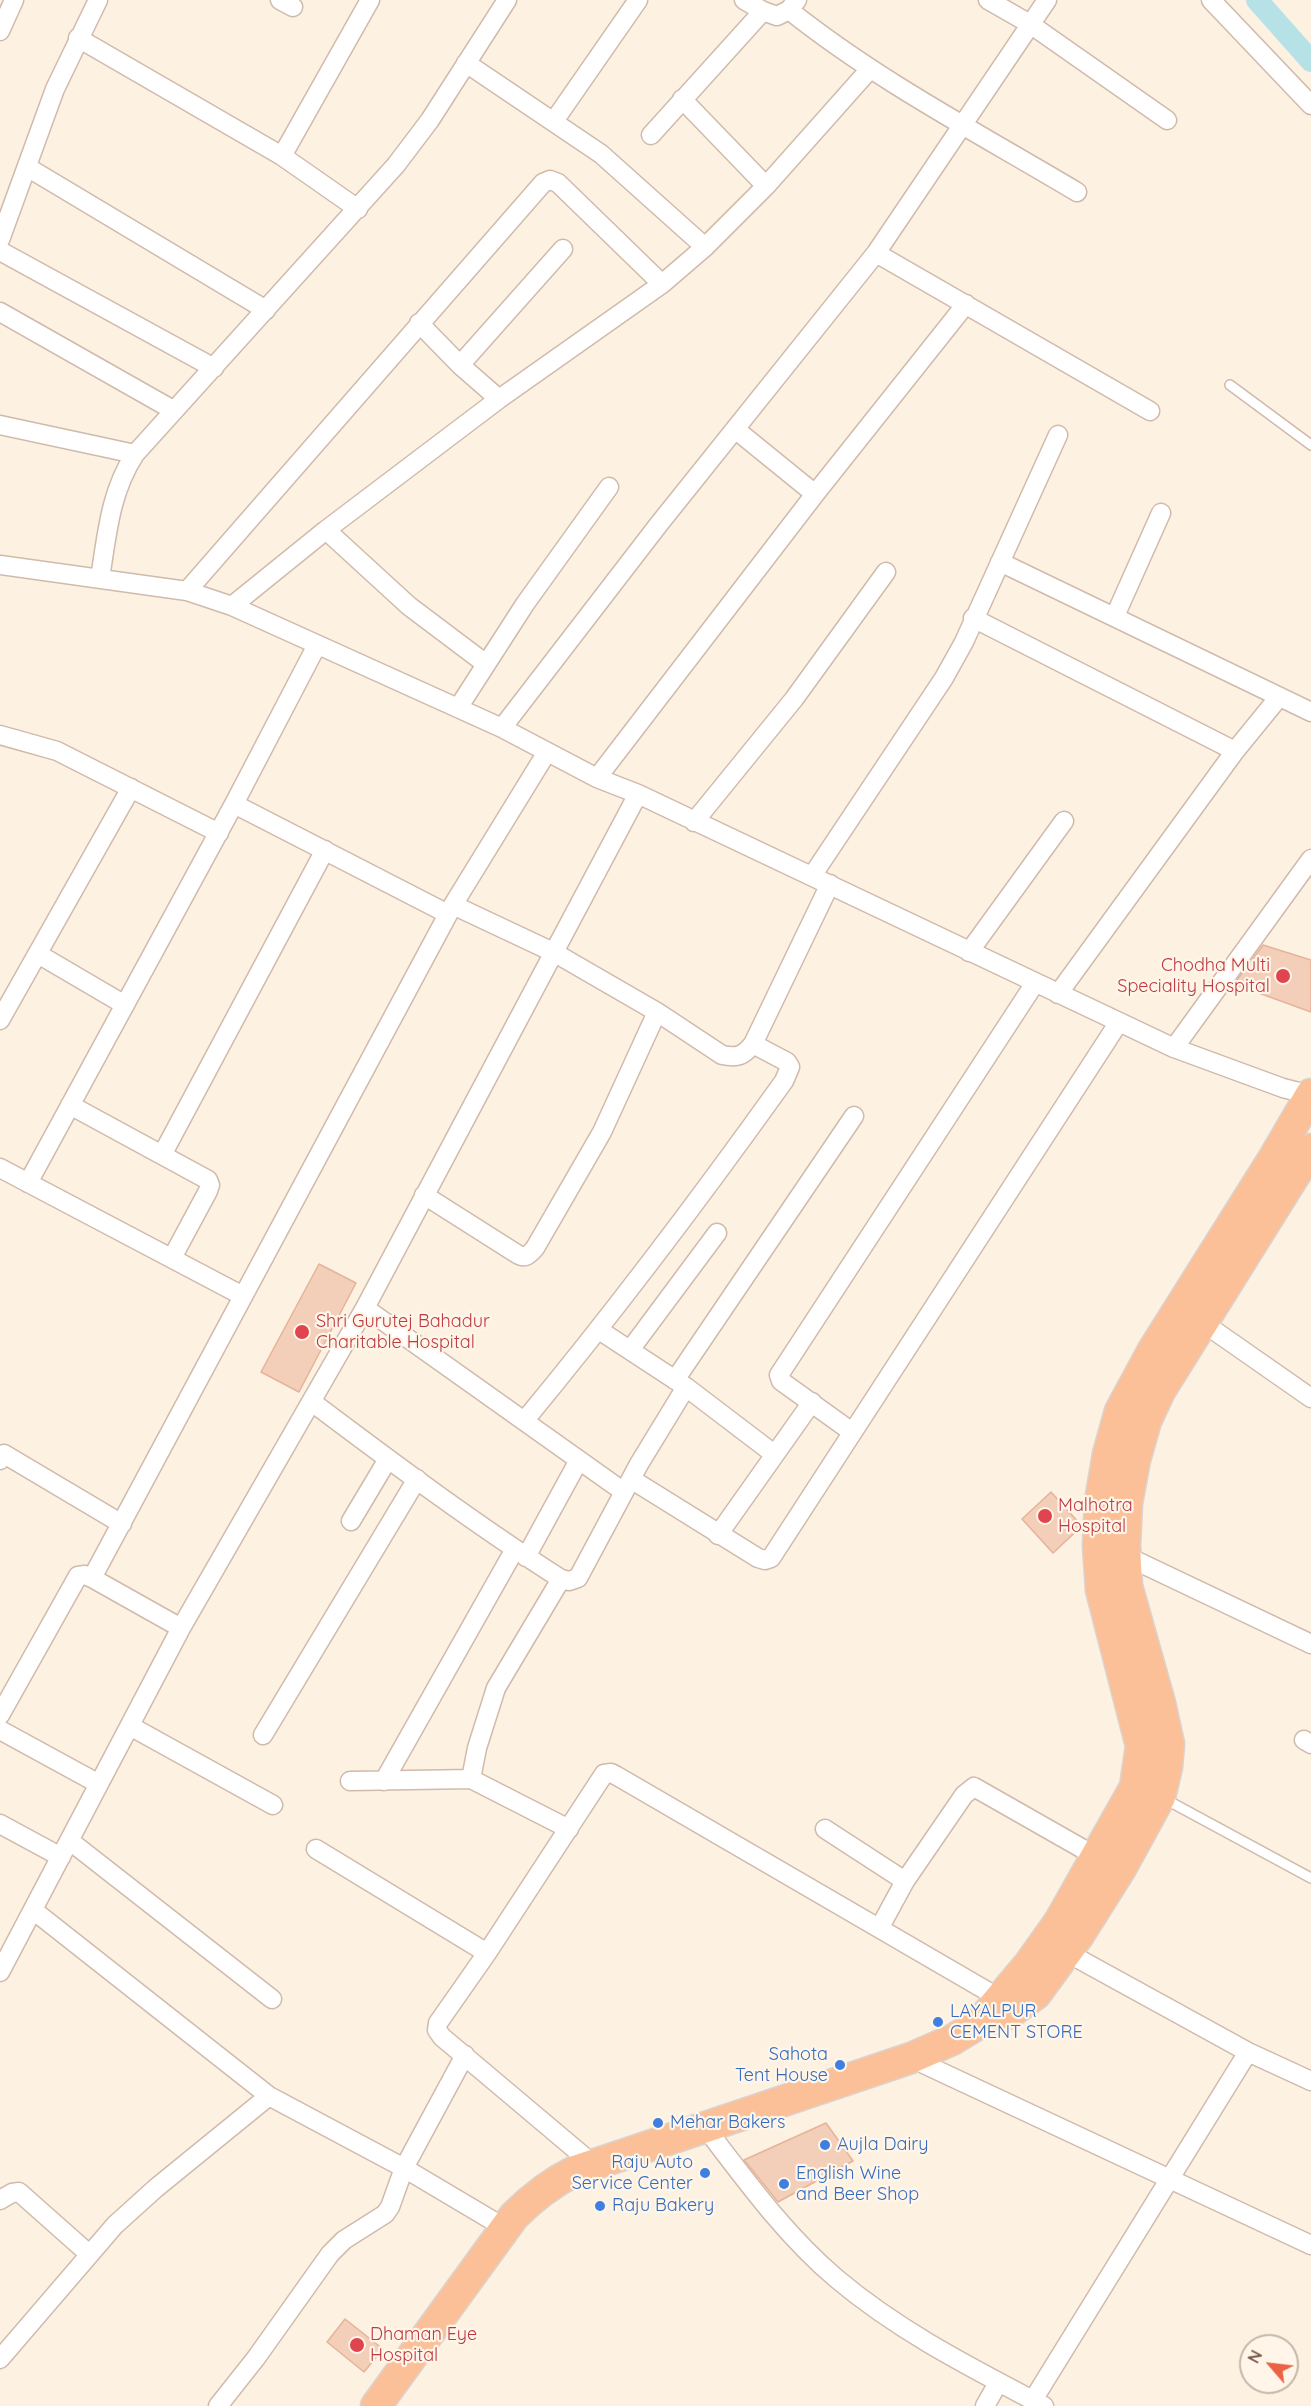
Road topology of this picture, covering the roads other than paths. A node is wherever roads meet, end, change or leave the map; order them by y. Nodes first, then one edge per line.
1 (14, 0) edge
2 (98, 0) edge
3 (370, 0) edge
4 (507, 0) edge
5 (638, 0) edge
6 (744, 0) edge
7 (988, 0) edge
8 (1047, 0) edge
9 (1211, 0) edge
10 (793, 5) edge
11 (764, 11) junction
12 (1030, 24) junction
13 (0, 31) edge
14 (78, 38) junction
15 (466, 63) junction
16 (870, 69) junction
17 (682, 99) junction
18 (1311, 105) edge
19 (1167, 120) dead end
20 (554, 121) junction
21 (962, 123) junction
22 (651, 135) dead end
23 (282, 156) junction
24 (27, 167) junction
25 (766, 186) junction
26 (1077, 192) dead end
27 (358, 208) junction
28 (0, 240) edge
29 (705, 247) junction
30 (563, 249) dead end
31 (0, 251) edge
32 (876, 253) junction
33 (662, 284) junction
34 (966, 304) junction
35 (266, 310) junction
36 (0, 312) edge
37 (419, 323) junction
38 (460, 365) junction
39 (214, 368) junction
40 (1230, 385) dead end
41 (499, 399) junction
42 (173, 410) junction
43 (1150, 411) dead end
44 (0, 425) edge
45 (735, 429) junction
46 (1058, 435) dead end
47 (1311, 446) edge
48 (135, 454) junction
49 (609, 487) dead end
50 (815, 494) junction
51 (1161, 513) dead end
52 (326, 530) junction
53 (1000, 562) junction
54 (0, 565) edge
55 (886, 572) dead end
56 (100, 578) junction
57 (187, 591) junction
58 (232, 606) junction
59 (1115, 616) junction
60 (974, 618) junction
61 (317, 645) junction
62 (486, 664) junction
63 (1279, 697) junction
64 (458, 708) junction
65 (1311, 712) edge
66 (502, 728) junction
67 (0, 735) edge
68 (1235, 751) junction
69 (547, 752) junction
70 (597, 778) junction
71 (131, 788) junction
72 (638, 794) junction
73 (234, 804) junction
74 (1064, 821) dead end
75 (694, 822) junction
76 (219, 832) junction
77 (325, 850) junction
78 (1311, 859) edge
79 (812, 876) junction
80 (830, 884) junction
81 (450, 909) junction
82 (969, 952) junction
83 (555, 953) junction
84 (38, 954) junction
85 (1035, 983) junction
86 (1058, 994) junction
87 (6, 995) edge
88 (125, 1005) junction
89 (657, 1012) junction
90 (0, 1020) edge
91 (1119, 1022) junction
92 (753, 1044) junction
93 (1174, 1048) junction
94 (1311, 1095) edge
95 (70, 1106) junction
96 (854, 1116) dead end
97 (1311, 1149) edge
98 (162, 1155) junction
99 (2, 1174) edge
100 (28, 1183) junction
101 (424, 1195) junction
102 (717, 1233) dead end
103 (172, 1258) junction
104 (243, 1296) junction
105 (365, 1308) junction
106 (1202, 1322) junction
107 (599, 1330) junction
108 (630, 1350) junction
109 (681, 1383) junction
110 (1311, 1398) edge
111 (312, 1402) junction
112 (812, 1402) junction
113 (525, 1420) junction
114 (852, 1432) junction
115 (774, 1454) junction
116 (1, 1455) edge
117 (388, 1459) junction
118 (579, 1460) junction
119 (417, 1479) junction
120 (628, 1486) junction
121 (351, 1521) dead end
122 (122, 1524) junction
123 (718, 1535) junction
124 (521, 1553) junction
125 (1126, 1556) junction
126 (92, 1578) junction
127 (561, 1579) junction
128 (182, 1628) junction
129 (1311, 1644) edge
130 (0, 1715) edge
131 (130, 1726) junction
132 (0, 1730) edge
133 (263, 1735) dead end
134 (471, 1779) junction
135 (350, 1781) dead end
136 (384, 1781) junction
137 (99, 1784) junction
138 (1160, 1797) junction
139 (273, 1805) dead end
140 (0, 1824) edge
141 (569, 1829) junction
142 (825, 1829) dead end
143 (66, 1849) junction
144 (316, 1849) dead end
145 (1097, 1857) junction
146 (1311, 1878) edge
147 (905, 1881) junction
148 (33, 1910) junction
149 (880, 1928) junction
150 (1066, 1952) junction
151 (487, 1953) junction
152 (0, 1972) edge
153 (999, 1998) junction
154 (272, 1999) dead end
155 (980, 2023) junction
156 (1248, 2052) junction
157 (465, 2055) junction
158 (911, 2058) junction
159 (1311, 2081) edge
160 (269, 2097) junction
161 (705, 2127) junction
162 (594, 2165) junction
163 (404, 2168) junction
164 (1170, 2179) junction
165 (0, 2200) edge
166 (505, 2228) junction
167 (1311, 2246) edge
168 (89, 2254) junction
169 (0, 2359) edge
170 (998, 2384) junction
171 (1038, 2403) edge
172 (218, 2406) edge
173 (376, 2406) edge
174 (986, 2406) edge

1 - 13 street
2 - 14 street
3 - 23 street
4 - 15 street
5 - 20 street
6 - 11 street
7 - 12 street
8 - 12 street
9 - 18 street
10 - 11 street
10 - 16 street
11 - 17 street
12 - 19 street
12 - 21 street
14 - 23 street
14 - 24 street
15 - 20 street
15 - 27 street
16 - 21 street
16 - 25 street
17 - 22 street
17 - 25 street
20 - 29 street
21 - 26 street
21 - 32 street
23 - 27 street
24 - 28 street
24 - 35 street
25 - 29 street
27 - 35 street
29 - 33 street
30 - 38 street
31 - 39 street
32 - 34 street
32 - 45 street
33 - 37 street
33 - 41 street
34 - 43 street
34 - 50 street
35 - 39 street
36 - 42 street
37 - 38 street
37 - 57 street
38 - 41 street
39 - 42 street
40 - 47 lane
41 - 52 street
42 - 48 street
44 - 48 street
45 - 50 street
45 - 66 street
46 - 53 street
48 - 56 street
49 - 62 street
50 - 70 street
51 - 59 street
52 - 58 street
52 - 62 street
53 - 59 street
53 - 60 street
54 - 56 street
55 - 75 street
56 - 57 street
57 - 58 street
58 - 61 street
59 - 63 street
60 - 68 street
60 - 79 street
61 - 64 street
61 - 73 street
62 - 64 street
63 - 65 street
63 - 68 street
64 - 66 street
66 - 69 street
67 - 71 street
68 - 86 street
69 - 70 street
69 - 81 street
70 - 72 street
71 - 76 street
71 - 84 street
72 - 75 street
72 - 83 street
73 - 76 street
73 - 77 street
74 - 82 street
75 - 79 street
76 - 88 street
77 - 81 street
77 - 98 street
78 - 93 street
79 - 80 street
80 - 82 street
80 - 92 street
81 - 83 street
81 - 104 street
82 - 85 street
83 - 89 street
83 - 101 street
84 - 87 street
84 - 88 street
85 - 86 street
85 - 112 street
86 - 91 street
87 - 90 street
88 - 95 street
89 - 92 street
89 - 101 street
91 - 93 street
91 - 114 street
92 - 107 street
93 - 94 street
94 - 145 highway
95 - 98 street
95 - 100 street
96 - 109 street
97 - 106 highway
98 - 103 street
99 - 100 street
100 - 103 street
101 - 105 street
102 - 108 street
103 - 104 street
104 - 122 street
105 - 111 street
105 - 113 street
106 - 110 street
106 - 125 highway
107 - 108 street
107 - 113 street
108 - 109 street
109 - 115 street
109 - 120 street
111 - 117 street
111 - 128 street
112 - 114 street
112 - 115 street
113 - 118 street
114 - 123 street
115 - 123 street
116 - 122 street
117 - 119 street
117 - 121 street
118 - 120 street
118 - 124 street
119 - 124 street
119 - 133 street
120 - 123 street
120 - 127 street
122 - 126 street
124 - 127 street
124 - 136 street
125 - 129 street
125 - 138 highway
126 - 128 street
126 - 130 street
127 - 134 street
128 - 131 street
131 - 137 street
131 - 139 street
132 - 137 street
134 - 136 street
134 - 141 street
135 - 136 street
137 - 143 street
138 - 146 lane
138 - 150 highway
140 - 143 street
141 - 149 street
141 - 151 street
142 - 147 street
143 - 148 street
143 - 154 street
144 - 151 street
145 - 147 street
145 - 153 highway
147 - 149 street
148 - 152 street
148 - 160 street
149 - 153 street
150 - 155 highway
150 - 156 street
151 - 157 street
153 - 155 highway
155 - 158 highway
156 - 159 street
156 - 164 street
157 - 162 street
157 - 163 street
158 - 161 highway
158 - 164 street
160 - 163 street
160 - 168 street
161 - 162 highway
161 - 170 street
162 - 166 highway
163 - 166 street
163 - 172 street
164 - 167 street
164 - 171 street
165 - 168 street
166 - 173 highway
168 - 169 street
170 - 171 street
170 - 174 street

